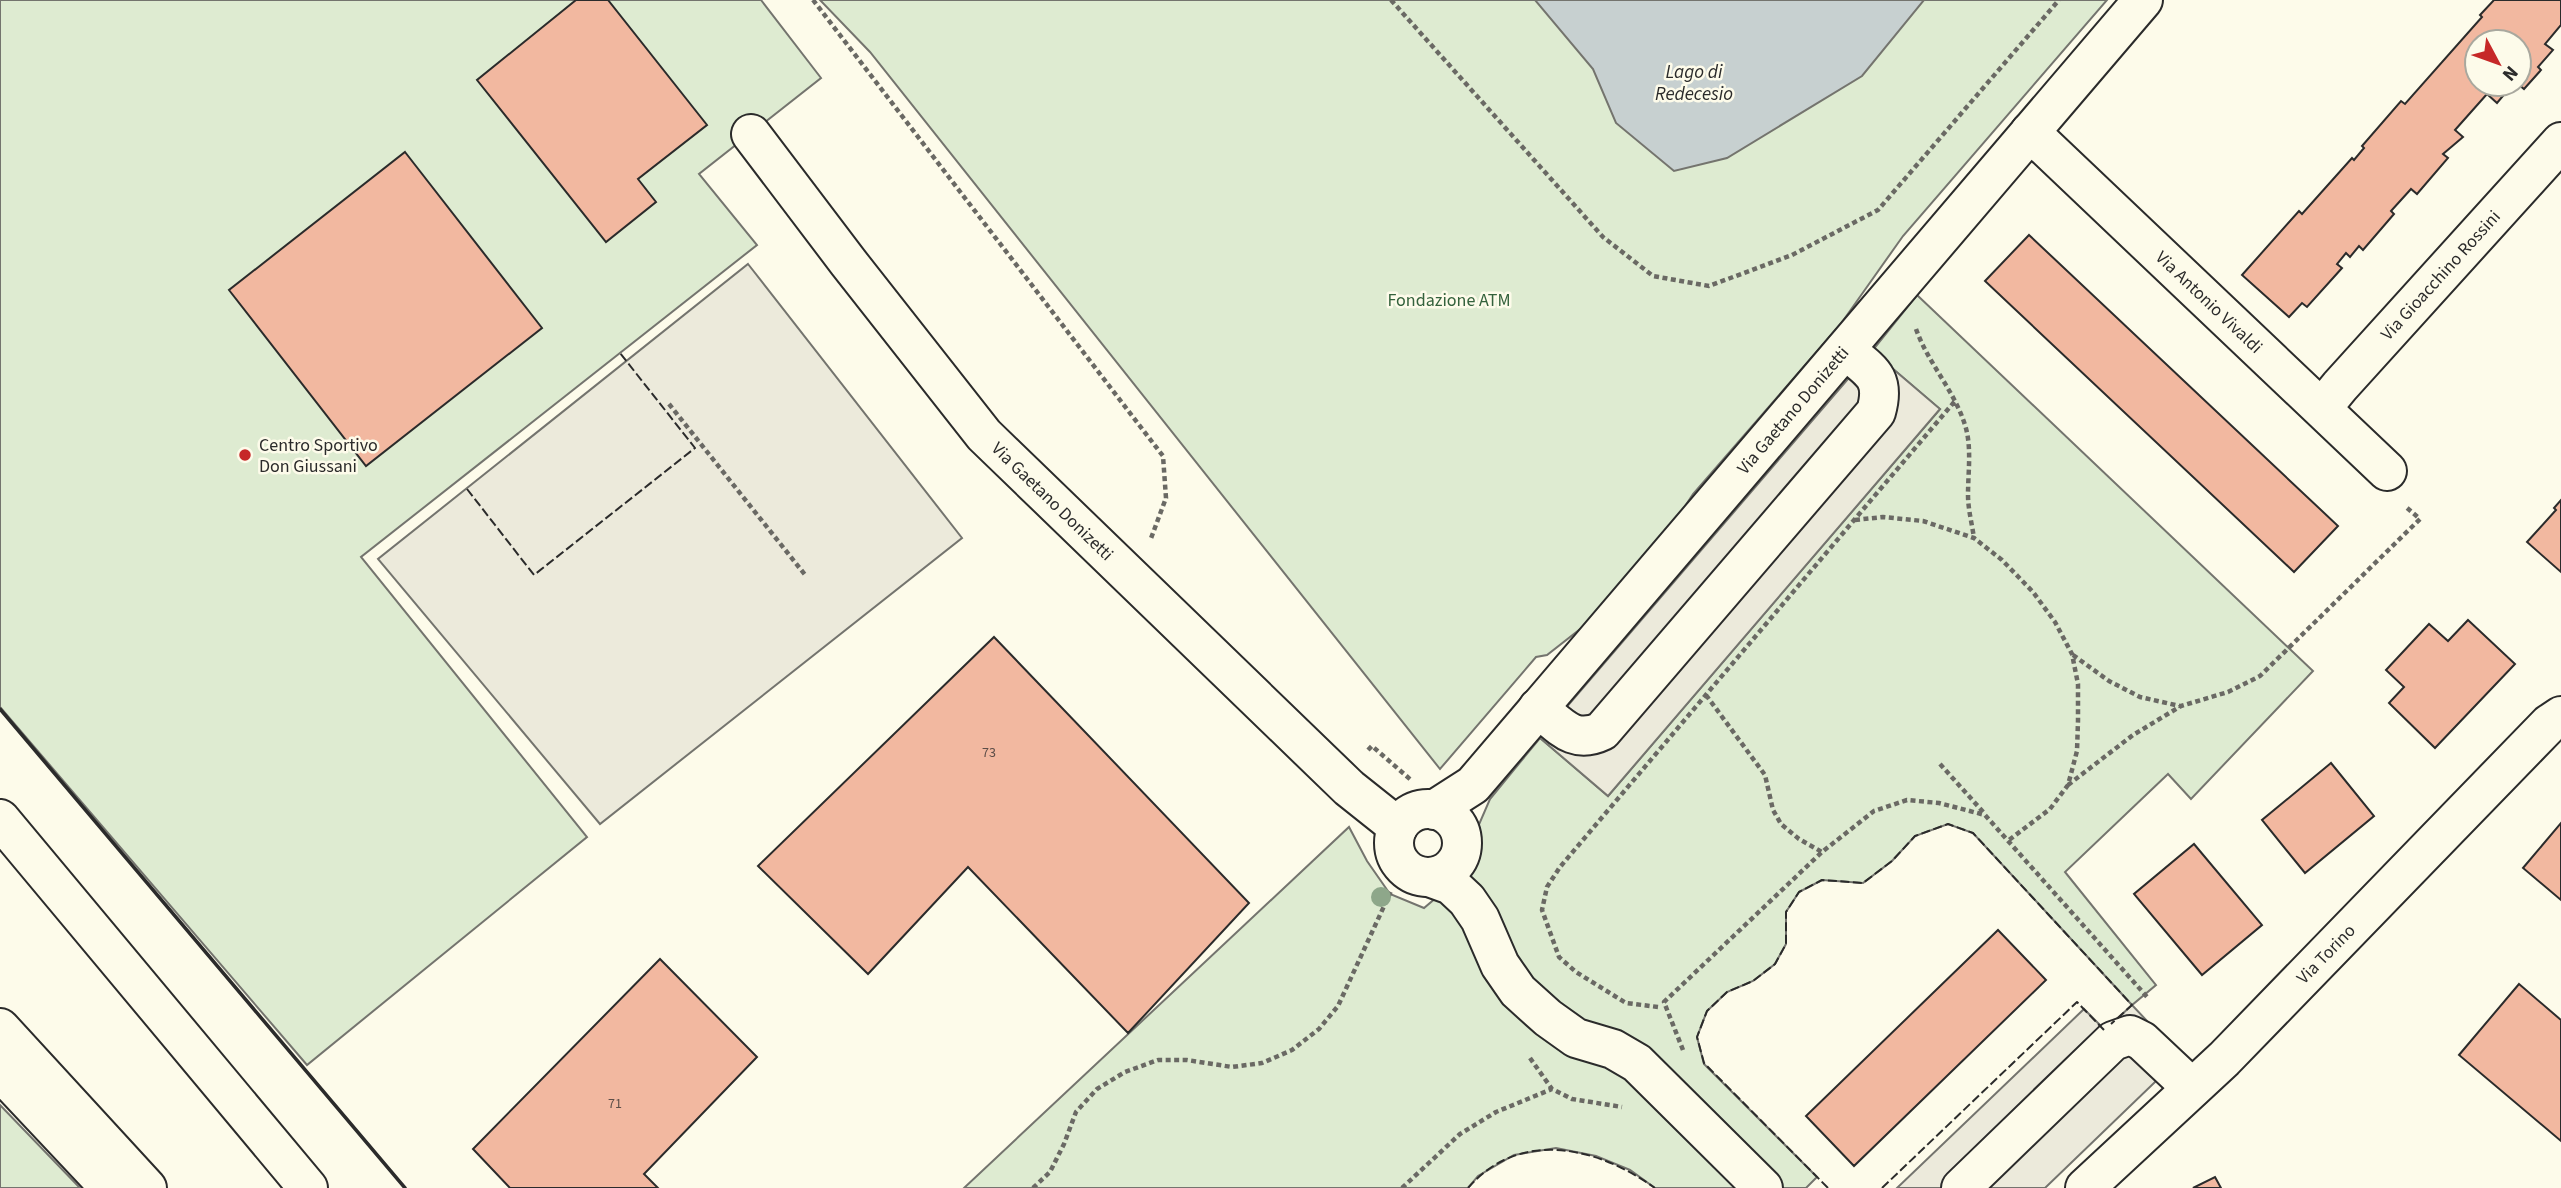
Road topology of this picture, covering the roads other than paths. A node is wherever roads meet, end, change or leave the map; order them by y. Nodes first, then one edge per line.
1 (2143, 0) edge
2 (2030, 132) junction
3 (751, 134) dead end
4 (2561, 142) edge
5 (1845, 350) junction
6 (2322, 408) junction
7 (2387, 471) road end
8 (1538, 708) junction
9 (2561, 716) edge
10 (1434, 810) junction
11 (0, 820) edge
12 (1398, 827) junction
13 (1411, 882) junction
14 (0, 1028) edge
15 (0, 1071) edge
16 (2192, 1088) junction
17 (110, 1188) edge
18 (147, 1188) edge
19 (308, 1188) edge
20 (1763, 1188) edge
21 (1961, 1188) edge
22 (2085, 1188) edge

1 - 2 street, Via Gaetano Donizetti
2 - 5 street, Via Gaetano Donizetti
2 - 6 street, Via Antonio Vivaldi
3 - 12 street, Via Gaetano Donizetti
4 - 6 street, Via Gioacchino Rossini
5 - 8 street, Via Gaetano Donizetti
5 - 8 street
6 - 7 street, Via Antonio Vivaldi
8 - 10 street, Via Gaetano Donizetti
9 - 16 street, Via Torino
10 - 12 street
10 - 13 street
11 - 19 street
12 - 13 street
13 - 20 street
14 - 18 street
15 - 17 street
16 - 21 street
16 - 22 street, Via Torino

